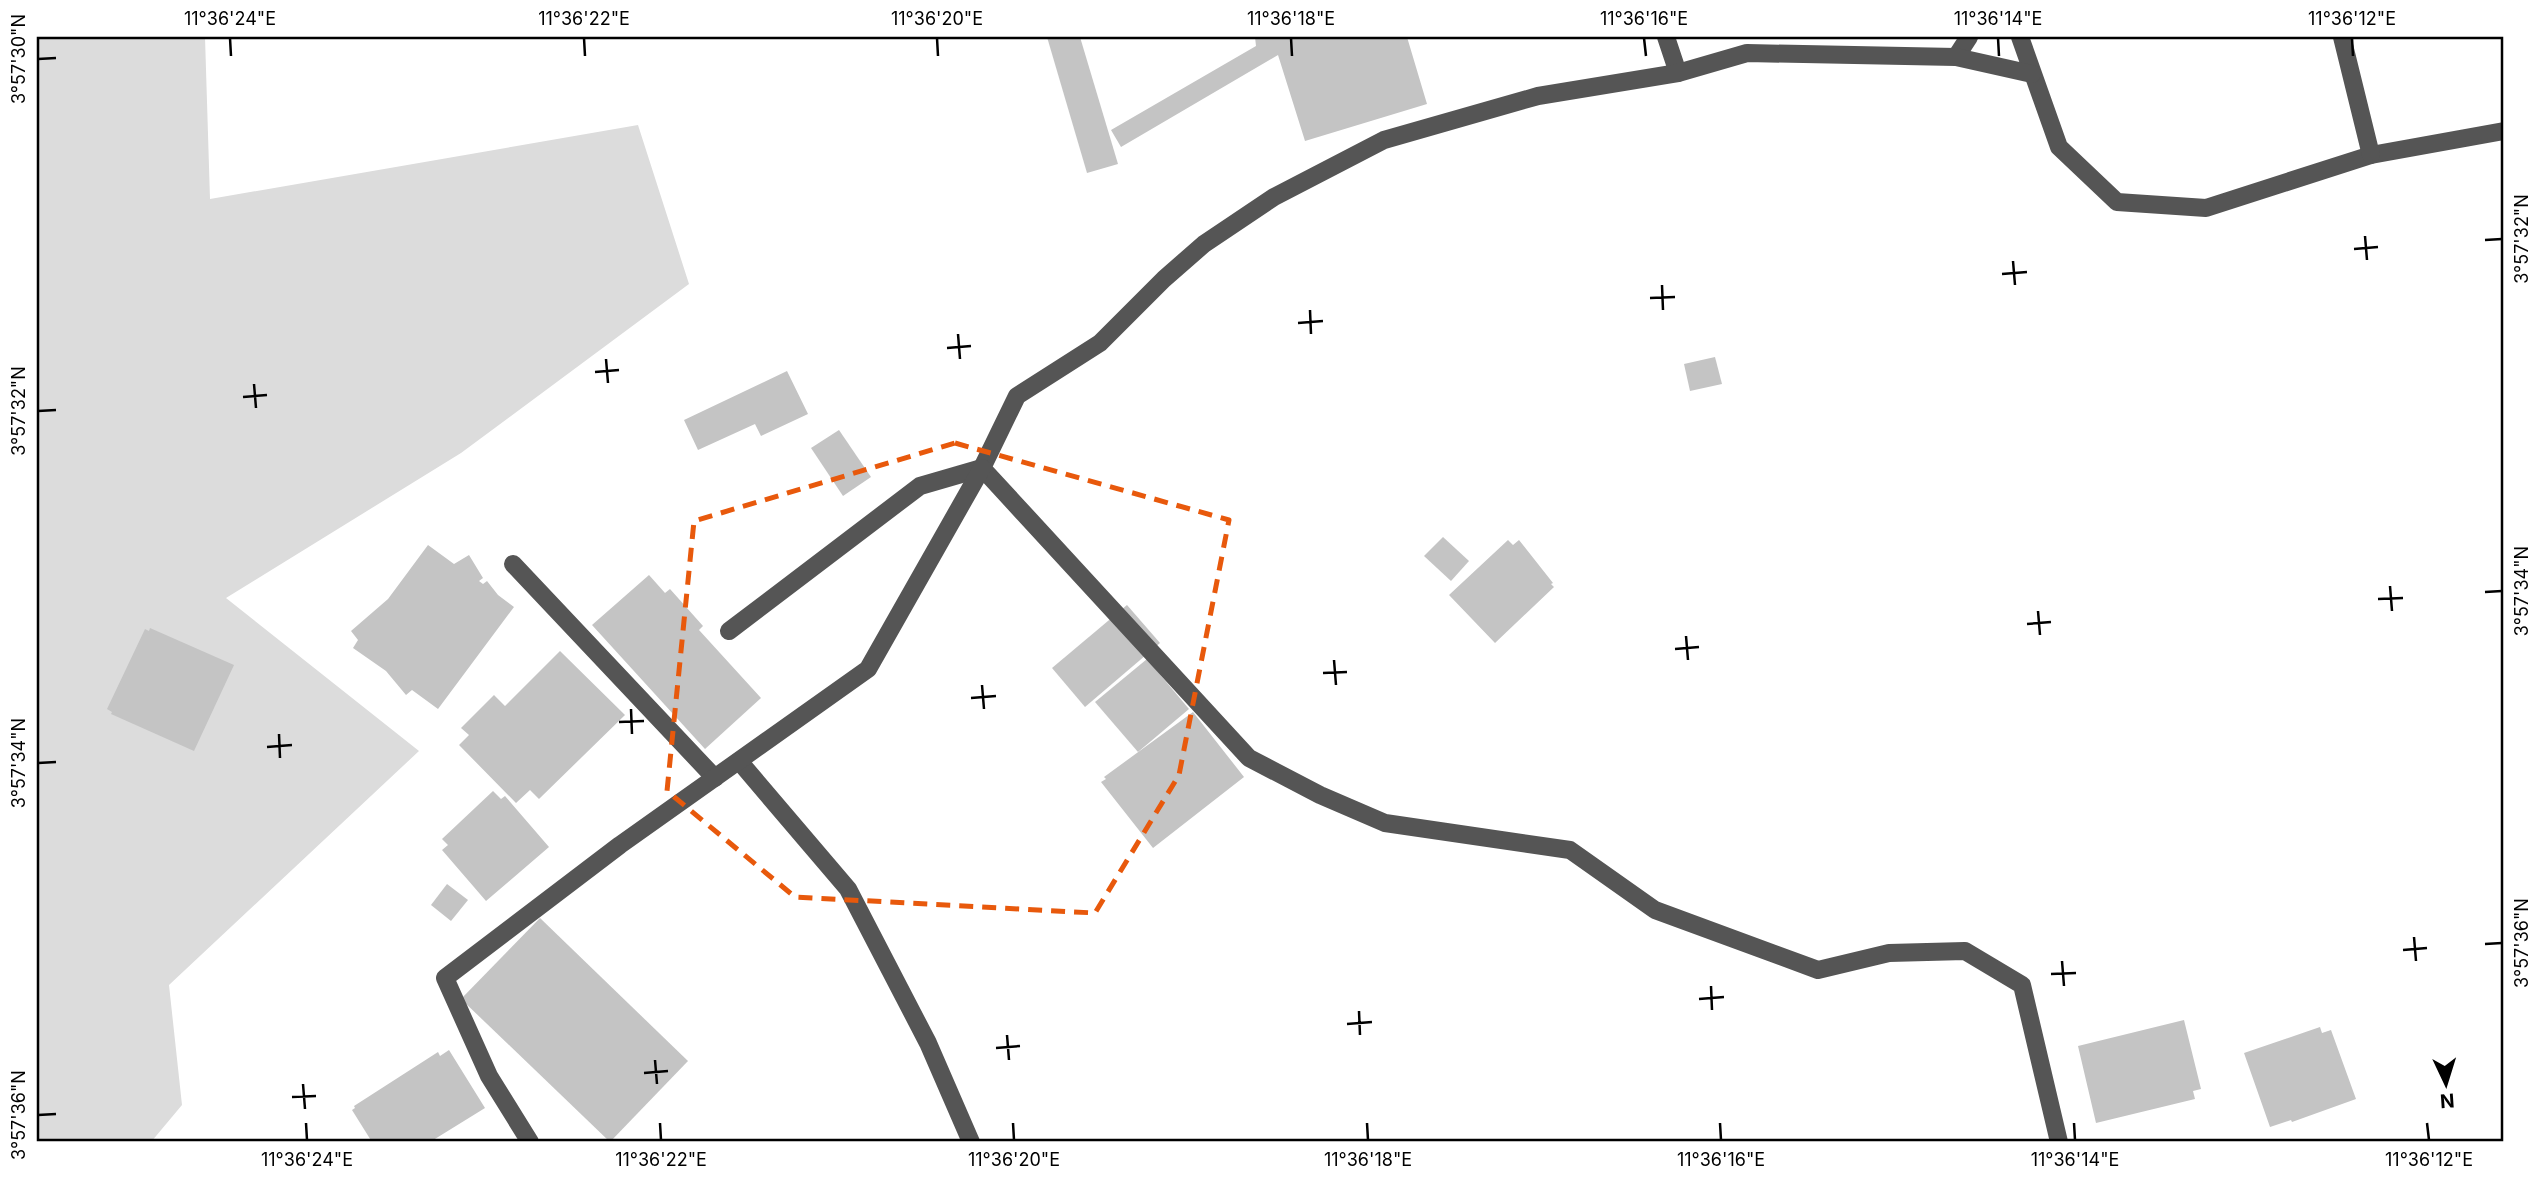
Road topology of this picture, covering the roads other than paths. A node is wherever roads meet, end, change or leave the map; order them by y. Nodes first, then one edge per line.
1 (1666, 37) edge
2 (1969, 37) edge
3 (2020, 37) edge
4 (2342, 37) edge
5 (1956, 57) junction
6 (1678, 73) junction
7 (2032, 74) junction
8 (2504, 131) edge
9 (2371, 155) junction
10 (982, 468) junction
11 (513, 564) dead end
12 (729, 631) dead end
13 (739, 761) junction
14 (715, 778) junction
15 (530, 1142) edge
16 (971, 1142) edge
17 (2059, 1142) edge

1 - 6 street
2 - 5 street
3 - 7 street
4 - 9 street
5 - 6 street
5 - 7 street
6 - 10 street
7 - 9 street
8 - 9 street
10 - 12 street
10 - 13 street
10 - 17 street
11 - 14 street
13 - 14 street
13 - 16 street
14 - 15 street

